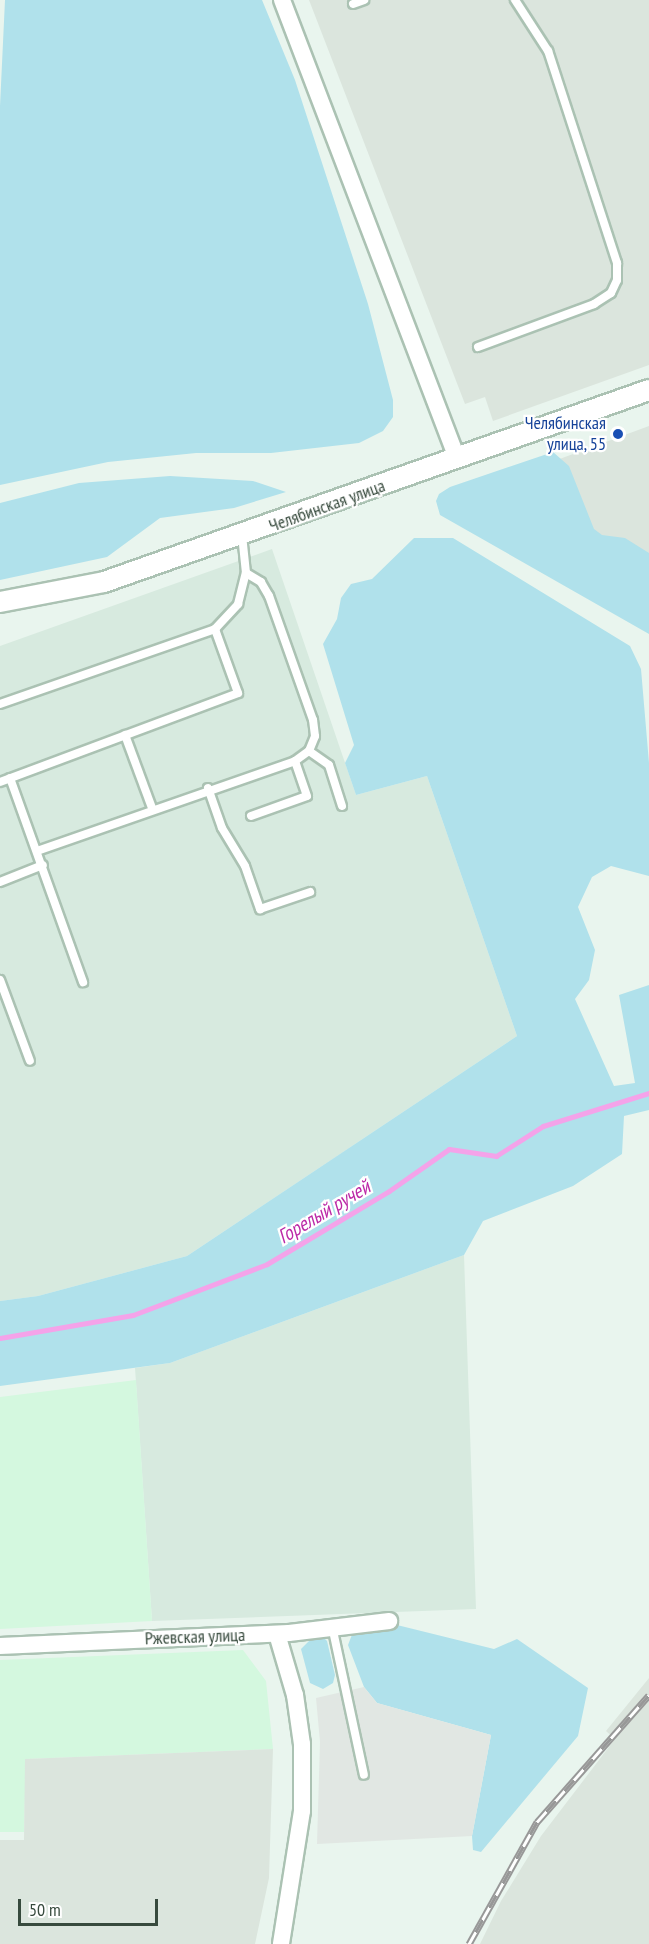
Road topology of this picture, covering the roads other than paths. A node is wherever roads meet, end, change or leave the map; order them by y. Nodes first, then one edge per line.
1 (282, 0) edge
2 (364, 0) edge
3 (515, 0) edge
4 (353, 4) dead end
5 (478, 347) dead end
6 (649, 390) edge
7 (457, 459) junction
8 (242, 536) junction
9 (246, 573) junction
10 (0, 602) edge
11 (215, 629) junction
12 (0, 704) edge
13 (125, 735) junction
14 (309, 752) junction
15 (295, 760) junction
16 (10, 778) junction
17 (0, 782) edge
18 (208, 788) junction
19 (342, 806) dead end
20 (152, 808) junction
21 (251, 816) dead end
22 (38, 851) junction
23 (43, 866) junction
24 (0, 882) edge
25 (310, 892) dead end
26 (0, 980) edge
27 (83, 982) dead end
28 (30, 1061) dead end
29 (389, 1621) dead end
30 (332, 1625) junction
31 (277, 1634) junction
32 (0, 1646) edge
33 (364, 1775) dead end
34 (281, 1944) edge

1 - 7 street
2 - 4 lane
3 - 5 lane
6 - 7 street, Челябинская улица
7 - 8 street, Челябинская улица
8 - 9 lane
8 - 10 street, Челябинская улица
9 - 11 lane
9 - 14 lane
11 - 12 lane
11 - 13 lane
13 - 16 lane
13 - 20 lane
14 - 15 lane
14 - 19 lane
15 - 18 lane
15 - 21 lane
16 - 17 lane
16 - 22 lane
18 - 20 lane
18 - 25 lane
20 - 22 lane
22 - 23 lane
23 - 24 lane
23 - 27 lane
26 - 28 lane
29 - 30 street, Ржевская улица
30 - 31 street, Ржевская улица
30 - 33 lane
31 - 32 street, Ржевская улица
31 - 34 street

